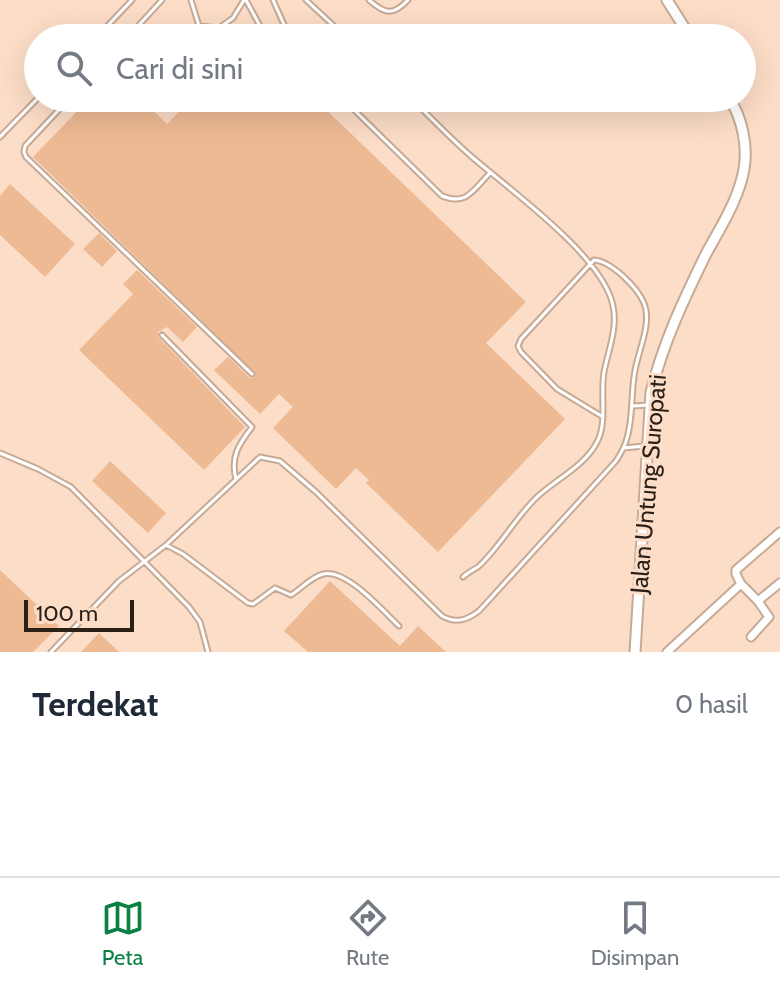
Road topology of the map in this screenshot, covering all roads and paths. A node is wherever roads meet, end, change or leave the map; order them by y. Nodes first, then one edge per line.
1 (132, 0) edge
2 (162, 0) edge
3 (191, 0) edge
4 (245, 0) edge
5 (273, 0) edge
6 (306, 0) edge
7 (369, 0) edge
8 (408, 0) edge
9 (667, 0) edge
10 (109, 24) edge
11 (140, 24) edge
12 (198, 24) edge
13 (225, 24) edge
14 (259, 24) edge
15 (284, 24) edge
16 (332, 24) edge
17 (682, 24) edge
18 (24, 112) edge
19 (57, 112) edge
20 (356, 112) edge
21 (426, 112) edge
22 (737, 112) edge
23 (0, 137) edge
24 (491, 172) junction
25 (589, 264) junction
26 (162, 335) dead end
27 (252, 374) dead end
28 (650, 405) junction
29 (633, 406) junction
30 (603, 417) junction
31 (647, 446) junction
32 (624, 448) junction
33 (0, 453) edge
34 (236, 479) junction
35 (780, 532) edge
36 (166, 545) junction
37 (144, 562) junction
38 (463, 577) dead end
39 (780, 583) edge
40 (741, 584) junction
41 (758, 601) junction
42 (399, 626) dead end
43 (751, 637) dead end
44 (51, 652) edge
45 (208, 652) edge
46 (635, 652) edge
47 (667, 652) edge

1 - 10 lane
2 - 11 lane
3 - 12 lane
4 - 13 lane
4 - 14 lane
5 - 15 lane
6 - 16 lane
7 - 8 lane
9 - 17 main road
18 - 23 lane
19 - 27 lane
20 - 24 lane
21 - 24 lane
22 - 28 main road, Jalan Untung Suropati
24 - 25 lane
25 - 29 lane
25 - 30 lane
25 - 30 lane
26 - 34 lane
28 - 29 lane
28 - 31 main road, Jalan Untung Suropati
29 - 32 lane
30 - 38 lane
31 - 32 lane
31 - 46 main road, Jalan Untung Suropati
32 - 34 lane
33 - 37 lane
34 - 36 lane
35 - 40 street
36 - 37 lane
36 - 42 lane
37 - 44 lane
37 - 45 lane
39 - 41 street
40 - 41 street
40 - 47 street
41 - 43 street

